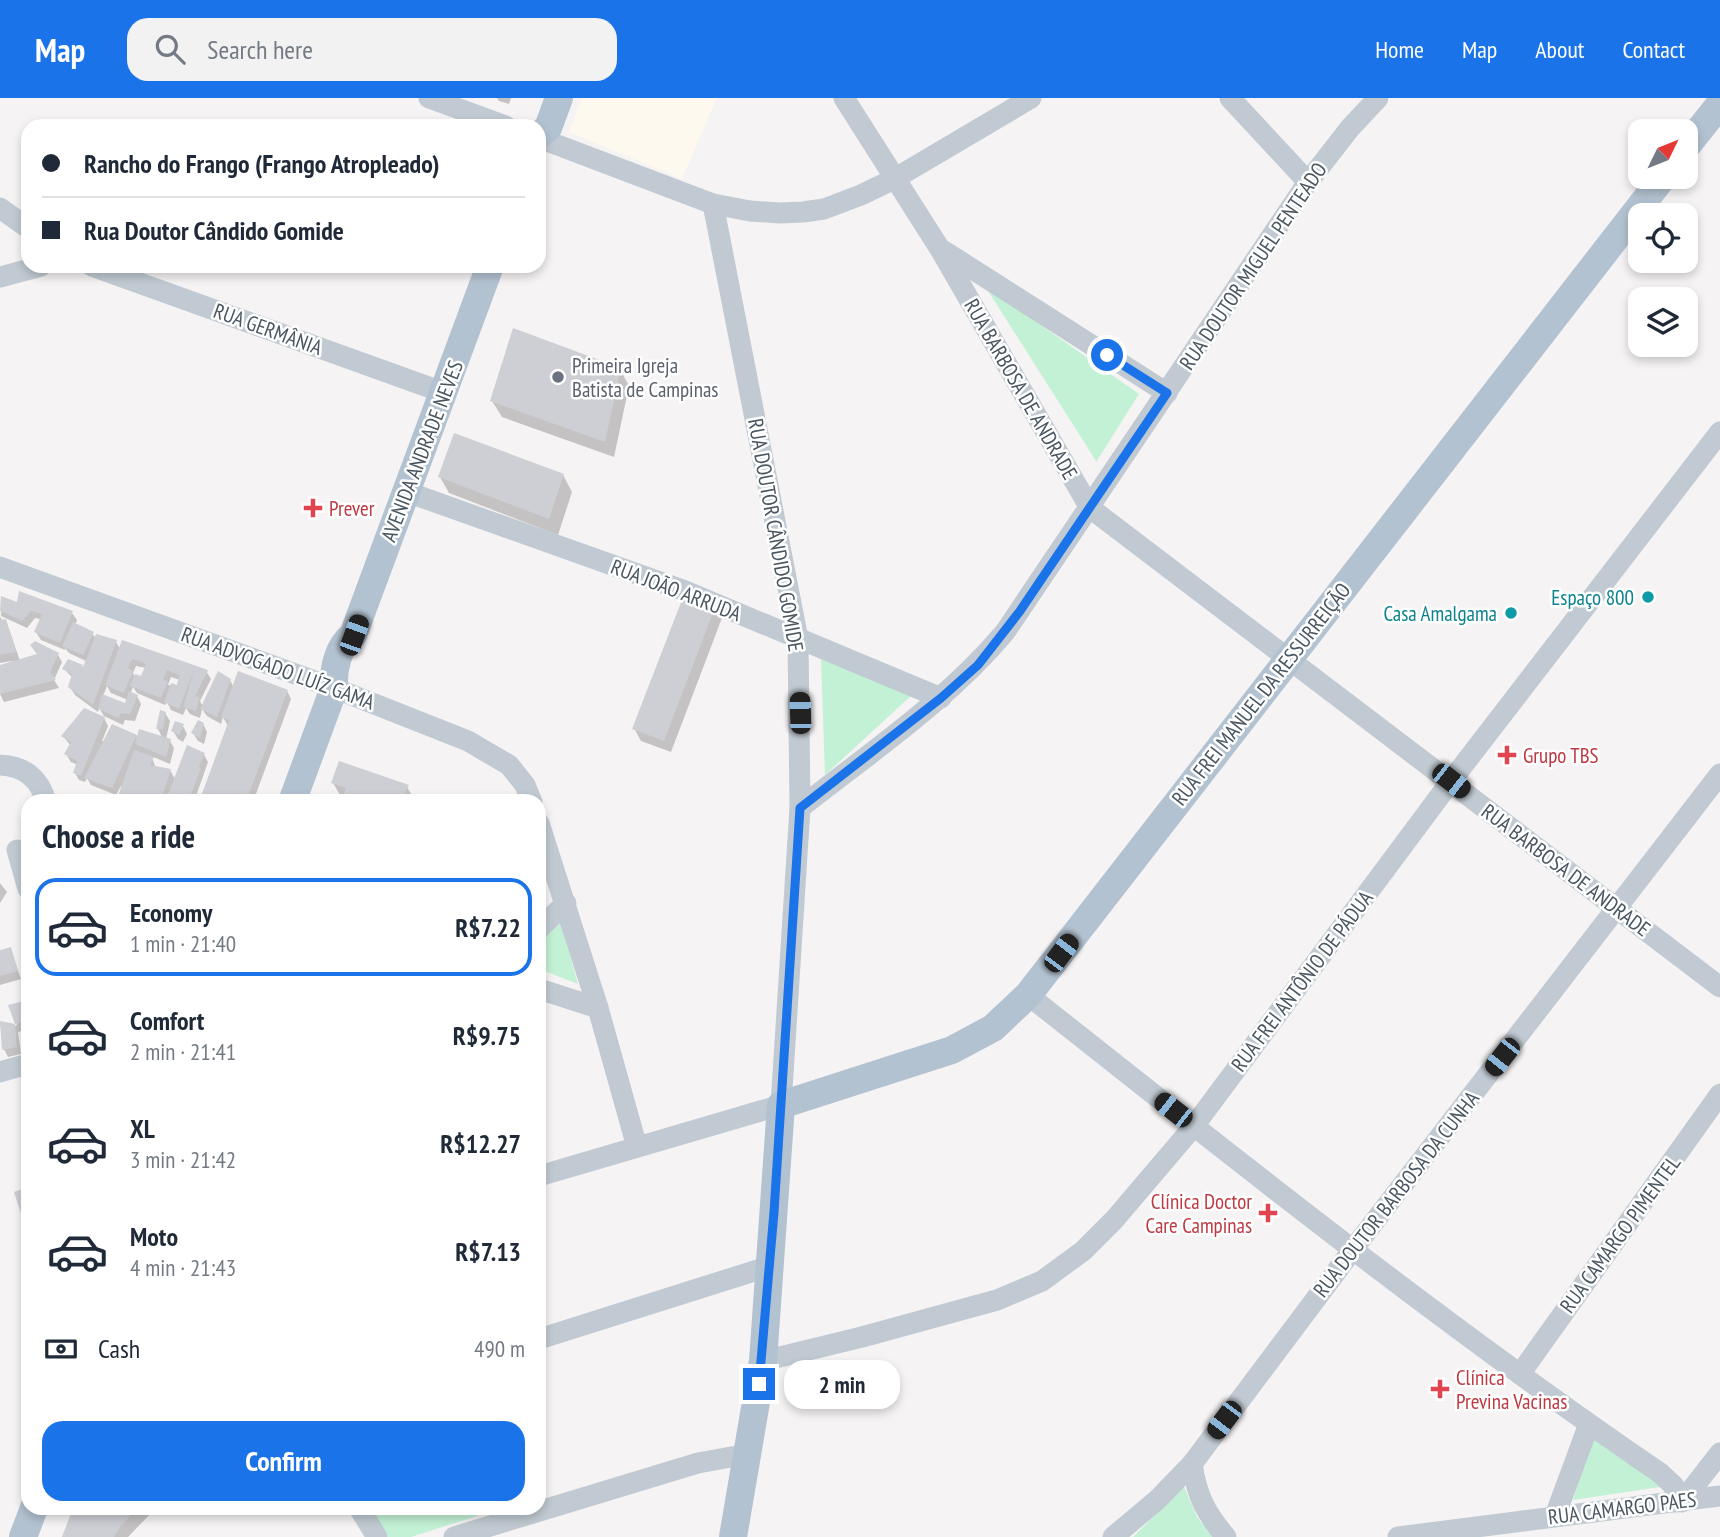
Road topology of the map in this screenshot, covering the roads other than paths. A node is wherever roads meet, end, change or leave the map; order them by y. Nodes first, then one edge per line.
1 (429, 98) edge
2 (544, 98) edge
3 (559, 98) edge
4 (844, 98) edge
5 (1031, 98) edge
6 (1230, 98) edge
7 (1378, 98) edge
8 (1715, 98) edge
9 (1720, 103) edge
10 (487, 119) edge
11 (537, 119) edge
12 (546, 130) edge
13 (1698, 131) edge
14 (546, 139) edge
15 (894, 179) junction
16 (1308, 182) junction
17 (1654, 189) edge
18 (713, 204) junction
19 (0, 208) edge
20 (21, 223) edge
21 (940, 249) junction
22 (21, 271) edge
23 (111, 273) edge
24 (488, 273) edge
25 (0, 277) edge
26 (445, 393) junction
27 (1167, 393) junction
28 (1720, 432) edge
29 (407, 492) junction
30 (1090, 508) junction
31 (0, 567) edge
32 (798, 639) junction
33 (1287, 659) junction
34 (334, 688) junction
35 (941, 698) junction
36 (0, 765) edge
37 (1720, 774) edge
38 (1451, 781) junction
39 (43, 794) edge
40 (295, 794) edge
41 (528, 794) edge
42 (800, 808) junction
43 (546, 844) edge
44 (15, 848) edge
45 (21, 867) edge
46 (566, 904) junction
47 (1617, 909) junction
48 (546, 923) edge
49 (1720, 987) edge
50 (546, 991) edge
51 (1028, 995) junction
52 (598, 1008) junction
53 (21, 1066) edge
54 (0, 1072) edge
55 (1720, 1094) edge
56 (781, 1105) junction
57 (1194, 1126) junction
58 (637, 1147) junction
59 (546, 1173) edge
60 (1353, 1248) junction
61 (770, 1266) junction
62 (546, 1337) edge
63 (763, 1361) junction
64 (1520, 1374) junction
65 (1589, 1424) junction
66 (1720, 1453) edge
67 (748, 1454) junction
68 (1192, 1464) junction
69 (1720, 1496) edge
70 (1679, 1502) junction
71 (546, 1503) edge
72 (31, 1515) edge
73 (363, 1515) edge
74 (1555, 1516) junction
75 (493, 1517) edge
76 (23, 1537) edge
77 (377, 1537) edge
78 (454, 1537) edge
79 (733, 1537) edge
80 (1113, 1537) edge
81 (1226, 1537) edge
82 (1398, 1537) edge

1 - 10 street
2 - 11 main road
3 - 12 main road
4 - 15 street, RUA BARBOSA DE ANDRADE
5 - 15 street
6 - 16 street
7 - 16 street, RUA DOUTOR MIGUEL PENTEADO
8 - 9 main road
9 - 13 main road
14 - 18 street
15 - 18 street
15 - 21 street, RUA BARBOSA DE ANDRADE
16 - 27 street, RUA DOUTOR MIGUEL PENTEADO
17 - 33 main road, RUA FREI MANUEL DA RESSURREIÇÃO
18 - 32 street, RUA DOUTOR CÂNDIDO GOMIDE
19 - 20 street
21 - 27 street
21 - 30 street, RUA BARBOSA DE ANDRADE
22 - 25 street
23 - 26 street, RUA GERMÂNIA
24 - 26 main road, AVENIDA ANDRADE NEVES
26 - 29 main road, AVENIDA ANDRADE NEVES
27 - 30 street, RUA DOUTOR MIGUEL PENTEADO
28 - 38 street, RUA FREI ANTÔNIO DE PÁDUA
29 - 32 street, RUA JOÃO ARRUDA
29 - 34 main road, AVENIDA ANDRADE NEVES
30 - 33 street, RUA BARBOSA DE ANDRADE
30 - 35 street, RUA DOUTOR MIGUEL PENTEADO
31 - 34 street, RUA ADVOGADO LUÍZ GAMA
32 - 35 street, RUA JOÃO ARRUDA
32 - 42 street, RUA DOUTOR CÂNDIDO GOMIDE
33 - 38 street, RUA BARBOSA DE ANDRADE
33 - 51 main road, RUA FREI MANUEL DA RESSURREIÇÃO
34 - 40 main road, AVENIDA ANDRADE NEVES
34 - 41 street, RUA ADVOGADO LUÍZ GAMA
35 - 42 street, RUA DOUTOR MIGUEL PENTEADO
36 - 39 street
37 - 47 street, RUA DOUTOR BARBOSA DA CUNHA
38 - 47 street, RUA BARBOSA DE ANDRADE
38 - 57 street, RUA FREI ANTÔNIO DE PÁDUA
42 - 56 street, RUA DOUTOR CÂNDIDO GOMIDE
43 - 46 street
44 - 45 street
46 - 48 street
46 - 52 street
47 - 49 street, RUA BARBOSA DE ANDRADE
47 - 60 street, RUA DOUTOR BARBOSA DA CUNHA
50 - 52 street
51 - 56 main road, RUA FREI MANUEL DA RESSURREIÇÃO
51 - 57 street
52 - 58 street
53 - 54 street
55 - 64 street, RUA CAMARGO PIMENTEL
56 - 58 street
56 - 61 main road, RUA DOUTOR CÂNDIDO GOMIDE
57 - 60 street
57 - 63 street, RUA FREI ANTÔNIO DE PÁDUA
58 - 59 street
60 - 64 street
60 - 68 street, RUA DOUTOR BARBOSA DA CUNHA
61 - 62 street
61 - 63 main road, RUA DOUTOR CÂNDIDO GOMIDE
63 - 67 main road, RUA DOUTOR CÂNDIDO GOMIDE
64 - 65 street
65 - 70 street
65 - 74 street
66 - 70 street
67 - 71 street
67 - 79 main road, RUA DOUTOR CÂNDIDO GOMIDE
68 - 80 street, RUA DOUTOR BARBOSA DA CUNHA
68 - 81 street
69 - 70 street, RUA CAMARGO PAES
70 - 74 street, RUA CAMARGO PAES
72 - 76 main road
73 - 77 street
74 - 82 street, RUA CAMARGO PAES
75 - 78 street

